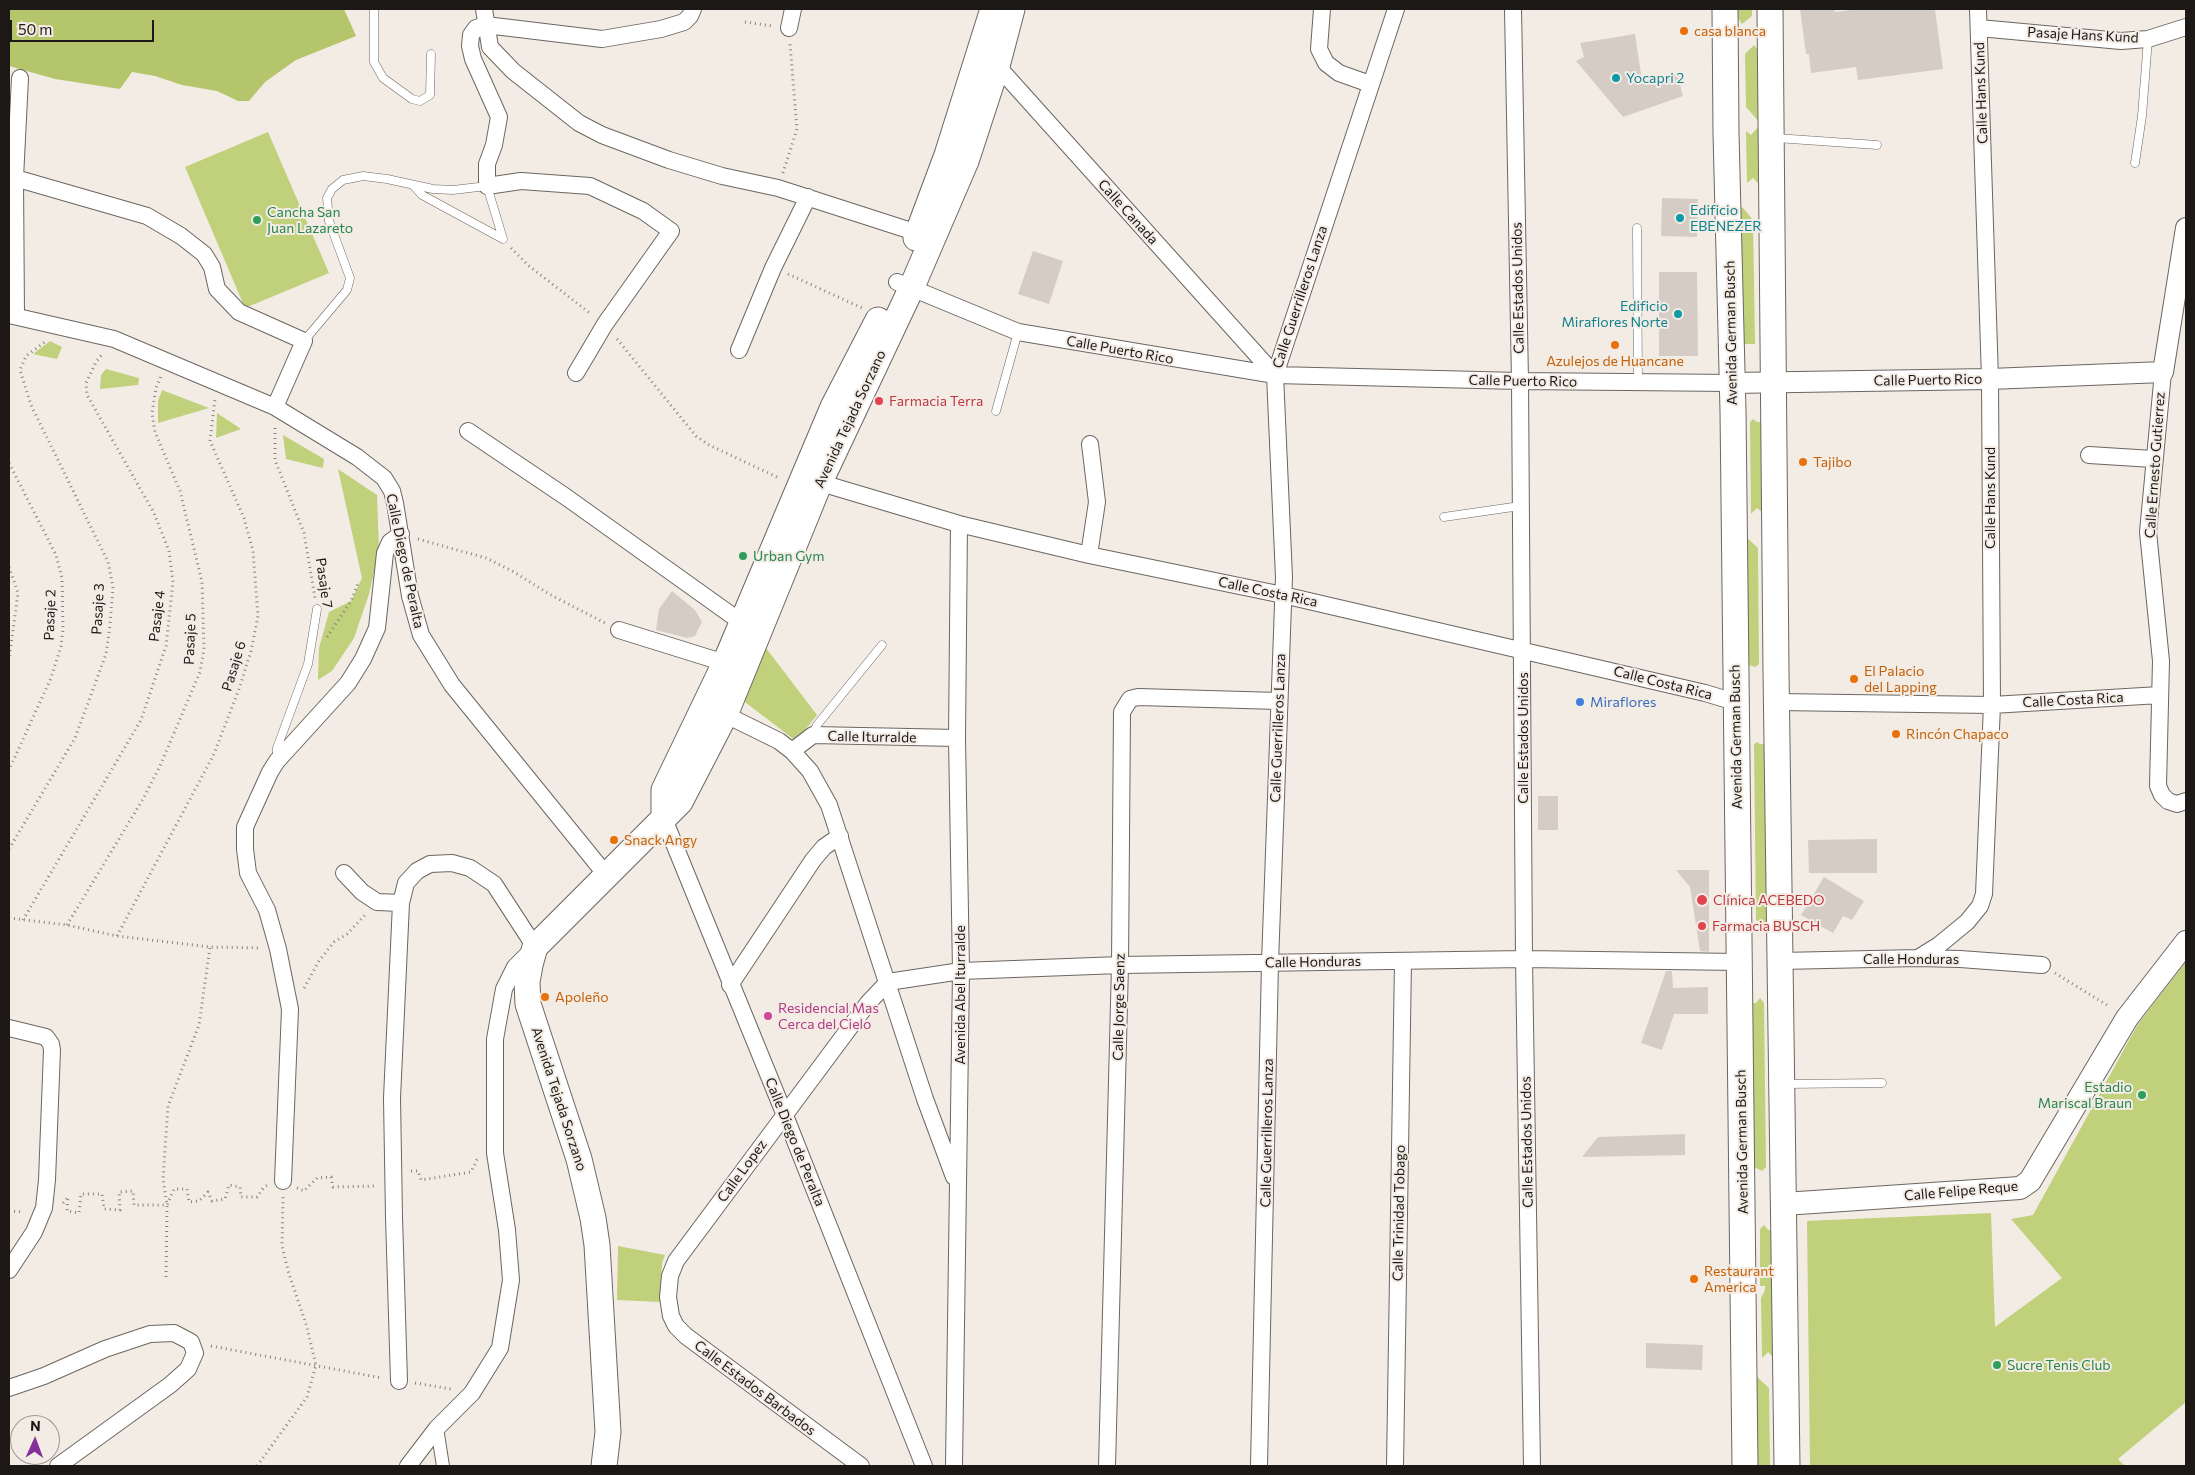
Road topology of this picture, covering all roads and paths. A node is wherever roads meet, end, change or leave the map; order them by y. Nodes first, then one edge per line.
1 (374, 9) edge
2 (484, 9) edge
3 (693, 9) edge
4 (793, 9) edge
5 (993, 9) edge
6 (1012, 9) edge
7 (1322, 9) edge
8 (1396, 9) edge
9 (1513, 9) edge
10 (1725, 9) edge
11 (1770, 9) edge
12 (1978, 9) edge
13 (745, 22) dead end
14 (486, 26) junction
15 (2186, 27) edge
16 (789, 28) junction
17 (1979, 28) junction
18 (2148, 39) junction
19 (431, 54) dead end
20 (989, 58) junction
21 (20, 78) dead end
22 (1370, 84) junction
23 (1771, 138) junction
24 (1877, 145) dead end
25 (2135, 162) dead end
26 (15, 178) junction
27 (413, 185) junction
28 (487, 186) junction
29 (778, 188) junction
30 (808, 197) junction
31 (1637, 228) dead end
32 (2186, 228) edge
33 (926, 236) junction
34 (503, 239) junction
35 (2183, 261) edge
36 (773, 268) junction
37 (904, 286) junction
38 (12, 315) edge
39 (881, 316) junction
40 (605, 324) junction
41 (64, 326) junction
42 (1018, 332) junction
43 (114, 338) junction
44 (304, 341) junction
45 (739, 350) dead end
46 (168, 362) junction
47 (576, 372) dead end
48 (2162, 372) junction
49 (1275, 375) junction
50 (1990, 379) junction
51 (1520, 381) junction
52 (1773, 382) junction
53 (1638, 383) junction
54 (1732, 383) junction
55 (219, 384) junction
56 (275, 407) junction
57 (996, 411) dead end
58 (468, 431) dead end
59 (1090, 444) dead end
60 (2089, 455) dead end
61 (2153, 459) junction
62 (9, 462) edge
63 (807, 482) junction
64 (1520, 506) junction
65 (1444, 516) dead end
66 (959, 524) junction
67 (401, 534) junction
68 (1089, 555) junction
69 (9, 567) edge
70 (359, 581) dead end
71 (1284, 595) junction
72 (317, 609) joint
73 (741, 622) junction
74 (619, 630) joint
75 (882, 645) dead end
76 (1522, 650) junction
77 (9, 660) edge
78 (725, 662) junction
79 (308, 664) junction
80 (2160, 695) junction
81 (1279, 701) junction
82 (1735, 702) junction
83 (1777, 702) junction
84 (1992, 704) junction
85 (715, 710) junction
86 (813, 735) junction
87 (957, 738) junction
88 (792, 751) junction
89 (277, 761) junction
90 (9, 770) edge
91 (2186, 801) edge
92 (664, 820) junction
93 (840, 836) junction
94 (9, 849) edge
95 (344, 873) dead end
96 (607, 876) junction
97 (376, 902) junction
98 (400, 904) junction
99 (9, 918) edge
100 (23, 920) junction
101 (67, 925) junction
102 (117, 936) junction
103 (2186, 942) edge
104 (210, 947) junction
105 (536, 947) junction
106 (278, 949) junction
107 (1918, 958) junction
108 (1524, 959) junction
109 (1403, 960) junction
110 (1781, 961) junction
111 (1739, 962) junction
112 (1270, 963) junction
113 (1120, 965) junction
114 (2042, 965) joint
115 (961, 971) junction
116 (888, 982) junction
117 (730, 985) junction
118 (290, 1010) junction
119 (2127, 1018) junction
120 (9, 1028) edge
121 (1882, 1083) dead end
122 (1783, 1084) junction
123 (784, 1113) junction
124 (495, 1153) junction
125 (283, 1181) junction
126 (393, 1185) junction
127 (958, 1185) junction
128 (1742, 1204) junction
129 (1784, 1204) junction
130 (167, 1205) junction
131 (44, 1208) junction
132 (9, 1270) edge
133 (166, 1277) dead end
134 (668, 1297) joint
135 (191, 1342) junction
136 (316, 1366) junction
137 (399, 1381) junction
138 (9, 1388) edge
139 (472, 1393) junction
140 (437, 1428) junction
141 (608, 1432) junction
142 (58, 1466) edge
143 (257, 1466) edge
144 (408, 1466) edge
145 (443, 1466) edge
146 (604, 1466) edge
147 (619, 1466) edge
148 (861, 1466) edge
149 (924, 1466) edge
150 (954, 1466) edge
151 (1107, 1466) edge
152 (1259, 1466) edge
153 (1395, 1466) edge
154 (1532, 1466) edge
155 (1745, 1466) edge
156 (1787, 1466) edge

1 - 19 lane
2 - 14 street
3 - 14 street
4 - 16 street
5 - 20 main road, Avenida Tejada Sorzano
6 - 20 main road, Avenida Tejada Sorzano
7 - 22 street
8 - 22 street, Calle Guerrilleros Lanza
9 - 51 street, Calle Estados Unidos
10 - 54 main road, Avenida German Busch
11 - 23 main road
12 - 17 street, Calle Hans Kund
13 - 16 path
14 - 28 street
14 - 29 street
15 - 18 street, Pasaje Hans Kund
16 - 29 path
17 - 18 street, Pasaje Hans Kund
17 - 50 street, Calle Hans Kund
18 - 25 lane
20 - 33 main road, Avenida Tejada Sorzano
20 - 49 street, Calle Canada
21 - 26 street
22 - 49 street, Calle Guerrilleros Lanza
23 - 24 lane
23 - 52 main road
26 - 38 street
26 - 44 street
27 - 28 lane
27 - 34 lane
27 - 44 lane
28 - 34 lane
28 - 40 street
29 - 30 street
30 - 33 street
30 - 36 street
31 - 53 lane
32 - 35 street, Calle Ernesto Gutierrez
33 - 37 main road, Avenida Tejada Sorzano
34 - 40 path
35 - 48 street, Calle Ernesto Gutierrez
36 - 39 path
36 - 45 street
37 - 39 main road, Avenida Tejada Sorzano
37 - 42 street, Calle Puerto Rico
37 - 63 main road, Avenida Tejada Sorzano
38 - 41 street, Calle Diego de Peralta
39 - 63 main road, Avenida Tejada Sorzano
40 - 47 street
40 - 63 path
41 - 43 street, Calle Diego de Peralta
41 - 94 path, Pasaje 3
42 - 49 street, Calle Puerto Rico
42 - 57 lane
43 - 46 street, Calle Diego de Peralta
43 - 100 path, Pasaje 4
44 - 56 street
46 - 55 street, Calle Diego de Peralta
46 - 101 path, Pasaje 5
48 - 50 street, Calle Puerto Rico
48 - 61 street, Calle Ernesto Gutierrez
49 - 51 street, Calle Puerto Rico
49 - 71 street, Calle Guerrilleros Lanza
50 - 52 street, Calle Puerto Rico
50 - 84 street, Calle Hans Kund
51 - 53 street, Calle Puerto Rico
51 - 64 street, Calle Estados Unidos
52 - 54 street, Calle Puerto Rico
52 - 83 main road
53 - 54 street, Calle Puerto Rico
54 - 82 main road, Avenida German Busch
55 - 56 street, Calle Diego de Peralta
55 - 102 path, Pasaje 6
56 - 67 street, Calle Diego de Peralta
56 - 72 path, Pasaje 7
58 - 73 street
59 - 68 street
60 - 61 street
61 - 80 street, Calle Ernesto Gutierrez
62 - 90 path, Pasaje 2
63 - 66 street, Calle Costa Rica
63 - 73 main road, Avenida Tejada Sorzano
63 - 85 main road, Avenida Tejada Sorzano
64 - 65 lane
64 - 76 street, Calle Estados Unidos
66 - 68 street, Calle Costa Rica
66 - 87 street, Avenida Abel Iturralde
67 - 74 path
67 - 89 street
67 - 96 street, Calle Diego de Peralta
68 - 71 street, Calle Costa Rica
69 - 77 path
70 - 79 path
71 - 76 street, Calle Costa Rica
71 - 81 street, Calle Guerrilleros Lanza
72 - 79 lane, Pasaje 7
73 - 78 main road, Avenida Tejada Sorzano
74 - 78 street
75 - 86 lane
76 - 82 street, Calle Costa Rica
76 - 108 street, Calle Estados Unidos
78 - 85 main road, Avenida Tejada Sorzano
79 - 89 lane, Pasaje 7
80 - 84 street, Calle Costa Rica
80 - 91 street, Calle Ernesto Gutierrez
81 - 112 street, Calle Guerrilleros Lanza
81 - 113 street, Calle Jorge Saenz
82 - 83 main road
82 - 111 main road, Avenida German Busch
83 - 84 street, Calle Costa Rica
83 - 110 main road
84 - 107 street, Calle Hans Kund
85 - 88 street
85 - 92 main road, Avenida Tejada Sorzano
86 - 87 street, Calle Iturralde
86 - 88 street, Calle Iturralde
87 - 115 street, Avenida Abel Iturralde
88 - 93 street
89 - 106 street
92 - 96 main road
92 - 117 street, Calle Diego de Peralta
93 - 116 street
93 - 117 street
95 - 97 street
96 - 105 main road
97 - 98 street
97 - 118 path
98 - 105 street
98 - 126 street
99 - 100 path
100 - 101 path
101 - 102 path
102 - 104 path
103 - 119 main road, Calle Felipe Reque
104 - 106 path
104 - 130 path
105 - 124 street
105 - 141 main road, Avenida Tejada Sorzano
106 - 118 street
107 - 110 street, Calle Honduras
107 - 114 street, Calle Honduras
108 - 109 street, Calle Honduras
108 - 111 street, Calle Honduras
108 - 154 street, Calle Estados Unidos
109 - 112 street, Calle Honduras
109 - 153 street, Calle Trinidad Tobago
110 - 111 main road
110 - 122 main road
111 - 128 main road, Avenida German Busch
112 - 113 street, Calle Honduras
112 - 152 street, Calle Guerrilleros Lanza
113 - 115 street, Calle Honduras
113 - 151 street, Calle Jorge Saenz
114 - 119 path
115 - 116 street, Calle Honduras
115 - 127 street, Avenida Abel Iturralde
116 - 123 street, Calle Lopez
116 - 127 street
117 - 123 street, Calle Diego de Peralta
118 - 125 street
119 - 129 main road, Calle Felipe Reque
120 - 131 street
121 - 122 lane
122 - 129 main road
123 - 134 street, Calle Lopez
123 - 149 street, Calle Diego de Peralta
124 - 126 path
124 - 139 street
125 - 126 path
125 - 130 path
125 - 136 path
126 - 137 street
127 - 150 street, Avenida Abel Iturralde
128 - 129 main road
128 - 155 main road, Avenida German Busch
129 - 156 main road
130 - 131 path
130 - 133 path
131 - 132 street
134 - 148 street, Calle Estados Barbados
135 - 136 path
135 - 138 street
135 - 142 street
136 - 137 path
136 - 143 path
137 - 139 path
139 - 140 street
140 - 144 street
140 - 145 street
141 - 146 main road, Avenida Tejada Sorzano
141 - 147 main road, Avenida Tejada Sorzano

